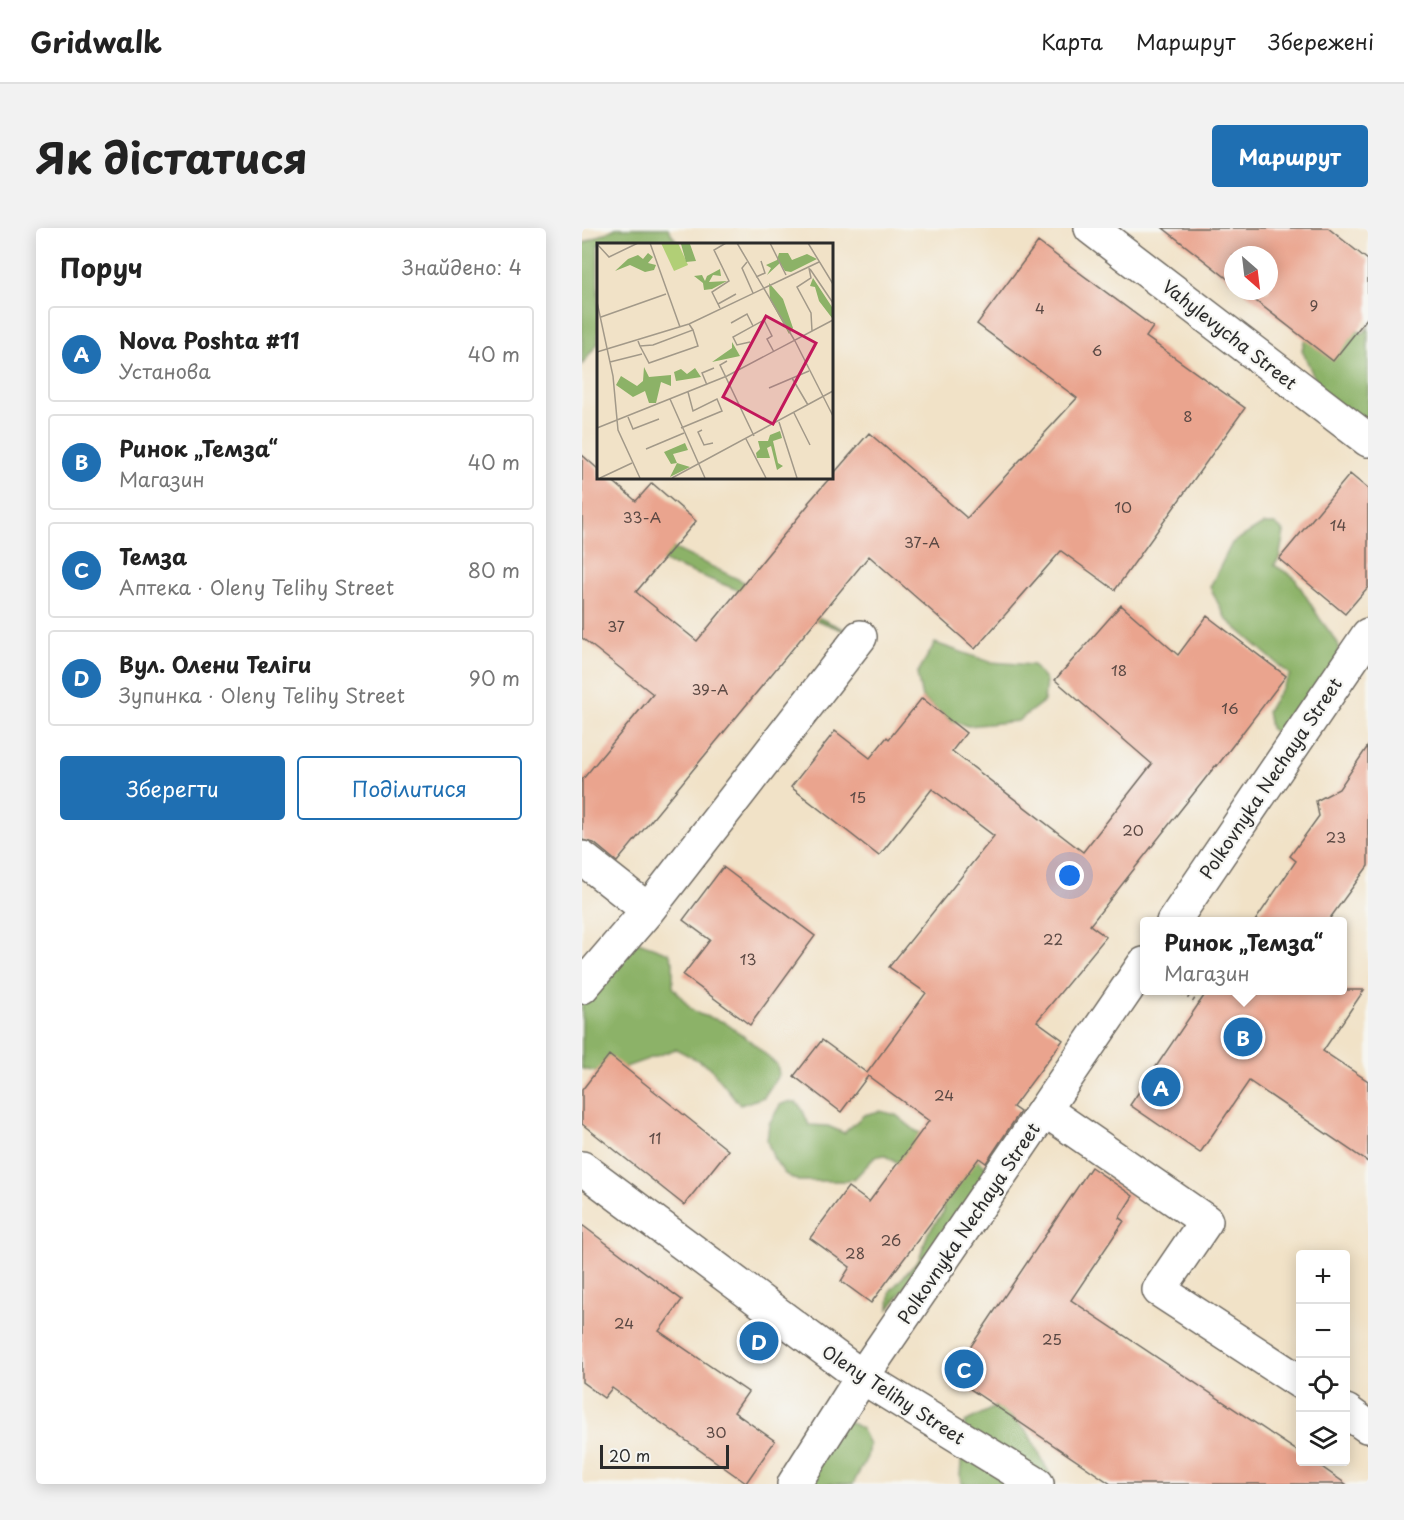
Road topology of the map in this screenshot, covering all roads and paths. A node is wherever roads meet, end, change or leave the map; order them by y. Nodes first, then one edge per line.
1 (1091, 228) edge
2 (1368, 440) edge
3 (1368, 635) edge
4 (860, 637) dead end
5 (582, 858) edge
6 (648, 910) junction
7 (1176, 917) edge
8 (1140, 970) edge
9 (582, 987) edge
10 (1186, 995) edge
11 (1199, 1004) dead end
12 (1045, 1110) junction
13 (582, 1168) edge
14 (862, 1377) junction
15 (1296, 1379) edge
16 (1350, 1415) edge
17 (1368, 1425) edge
18 (794, 1484) edge
19 (1037, 1484) edge

1 - 2 street, Vahylevycha Street
3 - 7 street, Polkovnyka Nechaya Street
4 - 6 street
5 - 6 street
6 - 9 street
8 - 12 street, Polkovnyka Nechaya Street
10 - 11 path
12 - 14 street, Polkovnyka Nechaya Street
12 - 15 street
13 - 14 street, Oleny Telihy Street
14 - 18 street, Polkovnyka Nechaya Street
14 - 19 street, Oleny Telihy Street
16 - 17 street

